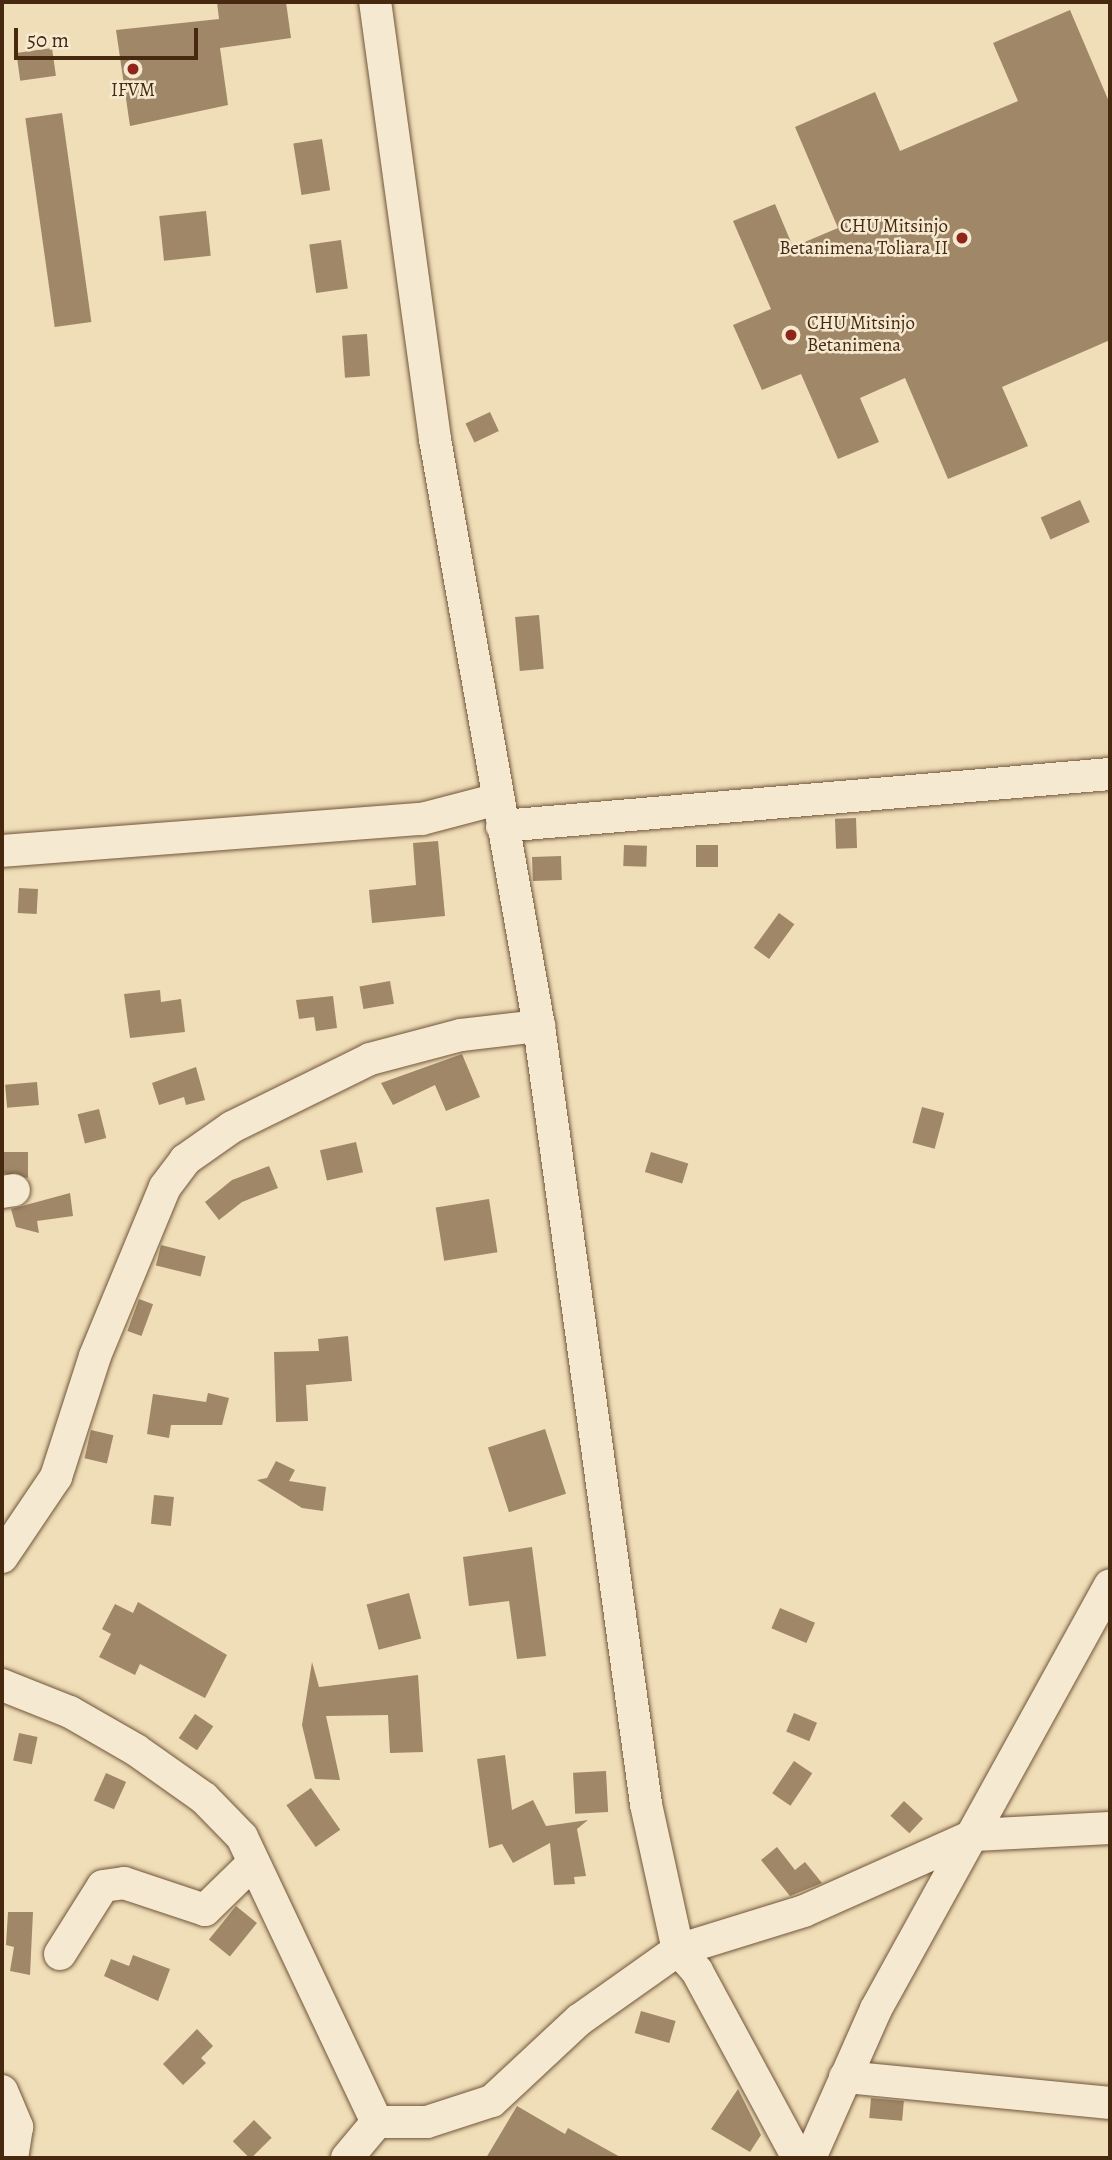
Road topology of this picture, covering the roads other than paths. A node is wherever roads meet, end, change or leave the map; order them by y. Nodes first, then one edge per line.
1 (375, 2) edge
2 (1110, 774) edge
3 (500, 813) junction
4 (2, 851) edge
5 (538, 1026) junction
6 (2, 1558) edge
7 (1110, 1586) edge
8 (2, 1685) edge
9 (1110, 1828) edge
10 (975, 1835) junction
11 (252, 1864) junction
12 (678, 1950) junction
13 (60, 1954) dead end
14 (845, 2077) junction
15 (2, 2091) edge
16 (1110, 2103) edge
17 (377, 2122) junction
18 (12, 2158) edge
19 (347, 2158) edge
20 (798, 2158) edge
21 (810, 2158) edge

1 - 3 street
2 - 3 street
3 - 4 street
3 - 5 street
5 - 6 street
5 - 12 street
7 - 10 street
8 - 11 street
9 - 10 street
10 - 12 street
10 - 14 street
11 - 13 street
11 - 17 street
12 - 17 street
12 - 20 street
14 - 16 street
14 - 21 street
15 - 18 street
17 - 19 street

